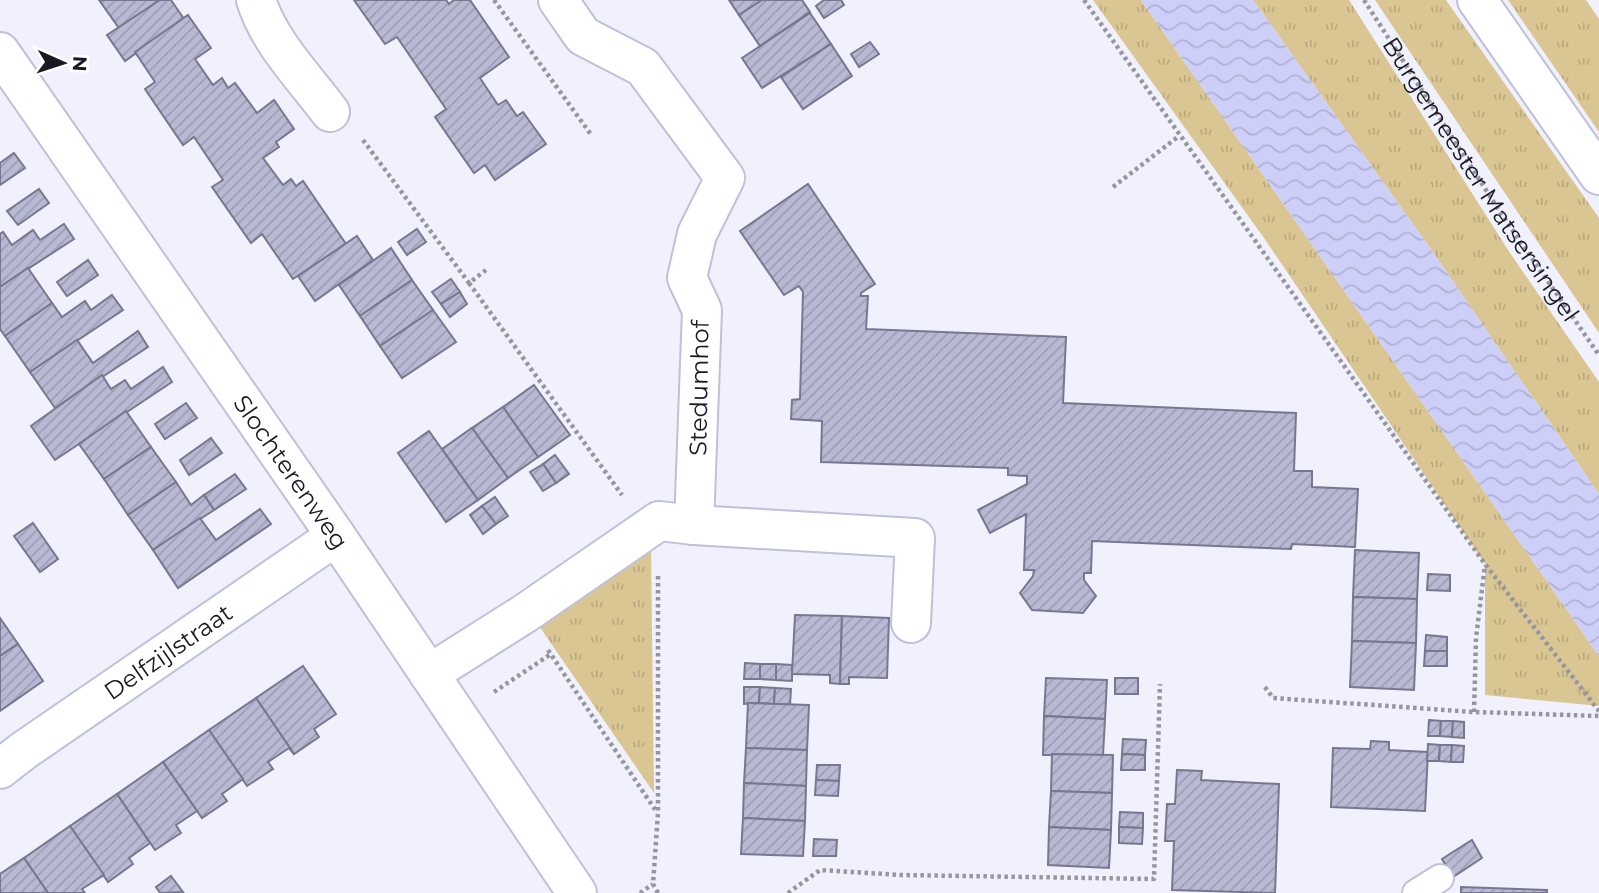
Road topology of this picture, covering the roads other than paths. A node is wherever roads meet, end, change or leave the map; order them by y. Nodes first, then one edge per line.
1 (256, 0) edge
2 (558, 0) edge
3 (1477, 0) edge
4 (0, 52) edge
5 (330, 112) road end
6 (1599, 175) edge
7 (667, 525) junction
8 (336, 536) junction
9 (911, 623) dead end
10 (429, 674) junction
11 (0, 769) edge
12 (1440, 878) dead end
13 (577, 893) edge
14 (1416, 893) edge

1 - 5 street
2 - 7 street, Stedumhof
3 - 6 street
4 - 8 street, Slochterenweg
7 - 9 street
7 - 10 street
8 - 10 street, Slochterenweg
8 - 11 street, Delfzijlstraat
10 - 13 street, Slochterenweg
12 - 14 lane

